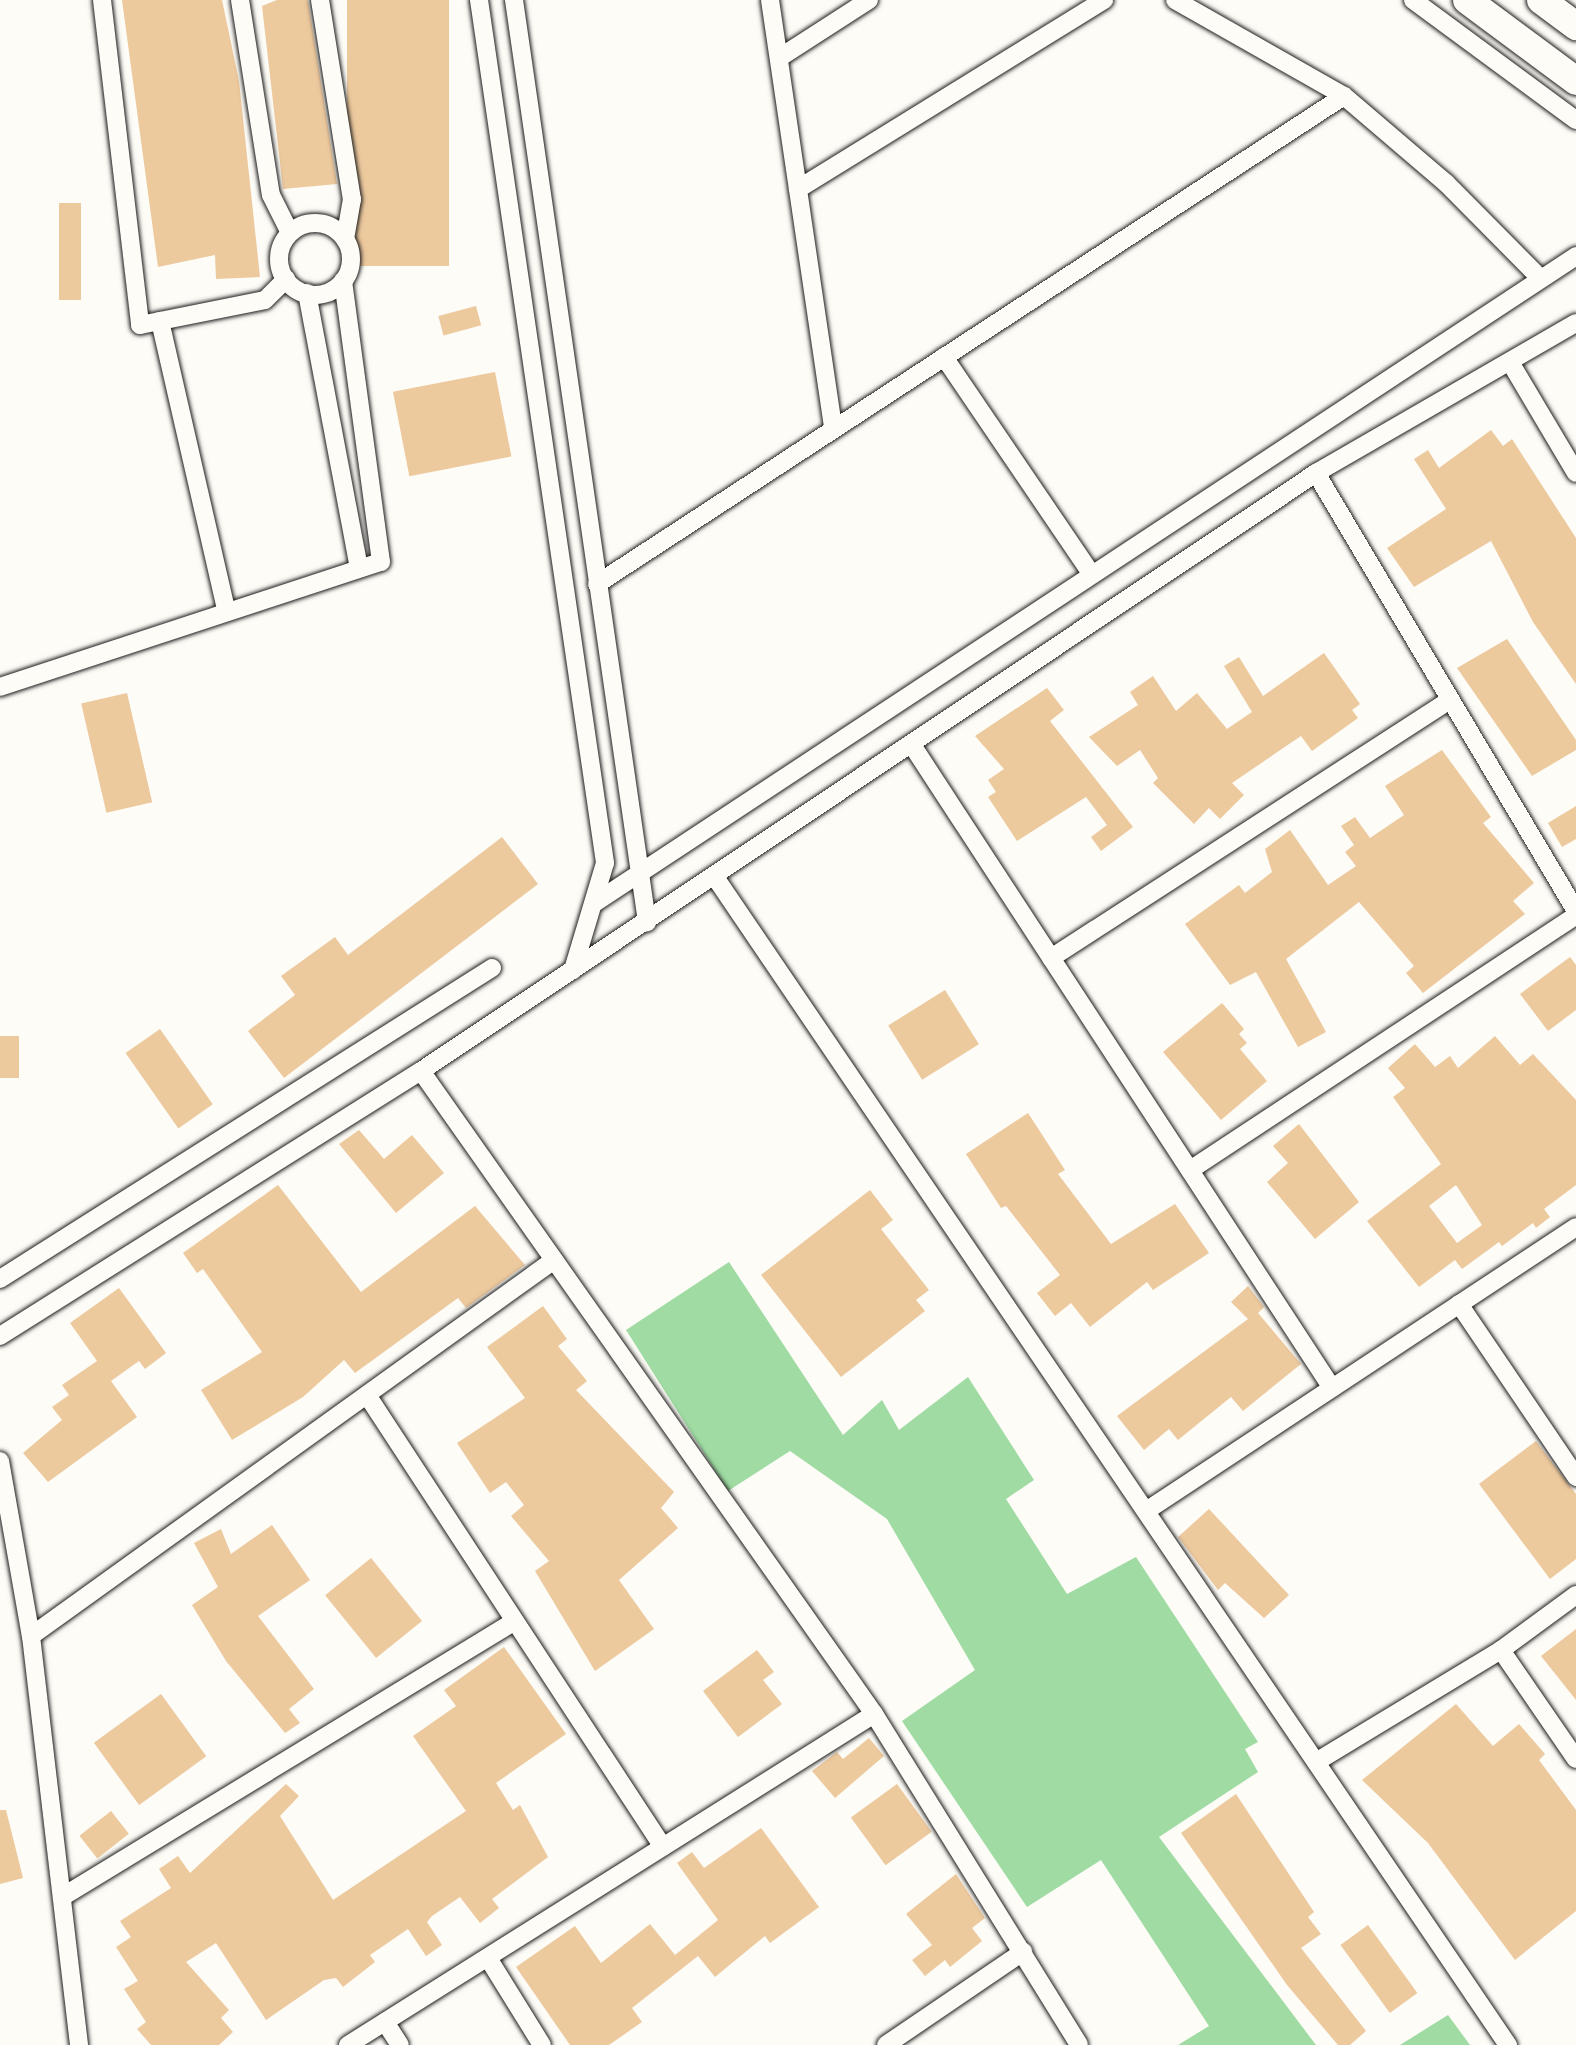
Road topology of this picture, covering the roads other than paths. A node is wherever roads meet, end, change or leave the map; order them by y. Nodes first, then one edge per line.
1 (102, 0) edge
2 (240, 0) edge
3 (320, 0) edge
4 (479, 0) edge
5 (514, 0) edge
6 (770, 0) edge
7 (869, 0) edge
8 (1104, 0) edge
9 (1175, 0) edge
10 (1413, 0) edge
11 (1467, 0) edge
12 (1541, 0) edge
13 (1576, 26) edge
14 (778, 58) junction
15 (1576, 81) edge
16 (1344, 96) junction
17 (1576, 120) edge
18 (798, 189) junction
19 (290, 232) junction
20 (345, 239) junction
21 (1576, 256) edge
22 (1540, 278) junction
23 (286, 279) junction
24 (343, 282) junction
25 (307, 294) junction
26 (160, 321) junction
27 (1576, 323) edge
28 (944, 357) junction
29 (1510, 362) junction
30 (833, 429) junction
31 (1316, 473) junction
32 (1576, 473) edge
33 (359, 568) junction
34 (1090, 572) junction
35 (597, 584) junction
36 (226, 610) junction
37 (0, 687) edge
38 (1450, 700) junction
39 (912, 745) junction
40 (639, 874) junction
41 (715, 877) junction
42 (596, 902) junction
43 (1576, 913) edge
44 (646, 922) junction
45 (1051, 958) junction
46 (492, 968) dead end
47 (573, 970) junction
48 (421, 1071) junction
49 (1190, 1170) junction
50 (1576, 1227) edge
51 (554, 1260) junction
52 (0, 1280) edge
53 (1459, 1304) junction
54 (0, 1336) edge
55 (1332, 1388) junction
56 (367, 1395) junction
57 (0, 1461) edge
58 (1576, 1477) edge
59 (1146, 1511) junction
60 (1576, 1595) edge
61 (515, 1621) junction
62 (31, 1636) junction
63 (1501, 1650) junction
64 (874, 1714) junction
65 (1576, 1760) edge
66 (1316, 1762) junction
67 (664, 1847) junction
68 (62, 1897) junction
69 (1022, 1952) junction
70 (488, 1958) junction
71 (385, 2022) junction
72 (79, 2045) edge
73 (348, 2045) edge
74 (400, 2045) edge
75 (542, 2045) edge
76 (886, 2045) edge
77 (1080, 2045) edge
78 (1508, 2045) edge

1 - 26 street
2 - 19 street
3 - 20 street
4 - 42 street
5 - 35 street
6 - 14 street
7 - 14 street
8 - 18 street
9 - 16 street
10 - 17 street
11 - 15 main road
12 - 13 main road
14 - 18 street
16 - 22 street
16 - 28 street
18 - 30 street
19 - 20 street
19 - 23 street
20 - 24 street
21 - 22 street
22 - 34 street
23 - 25 street
23 - 26 street
24 - 25 street
24 - 33 street
25 - 33 street
26 - 36 street
27 - 29 street
28 - 30 street
28 - 34 street
29 - 31 street
29 - 32 street
30 - 35 street
31 - 38 street
31 - 39 street
33 - 36 street
34 - 40 street
35 - 40 street
36 - 37 street
38 - 43 street
38 - 45 street
39 - 41 street
39 - 45 street
40 - 42 street
40 - 44 street
41 - 44 street
41 - 59 street
42 - 47 street
43 - 49 street
44 - 47 street
45 - 49 street
46 - 52 street
47 - 48 street
48 - 51 street
48 - 54 street
49 - 55 street
50 - 53 street
51 - 56 street
51 - 64 street
53 - 55 street
53 - 58 street
55 - 59 street
56 - 61 street
56 - 62 street
57 - 62 street
59 - 66 street
60 - 63 street
61 - 67 street
61 - 68 street
62 - 68 street
63 - 65 street
63 - 66 street
64 - 67 street
64 - 69 street
66 - 78 street
67 - 70 street
68 - 72 street
69 - 76 street
69 - 77 street
70 - 71 street
70 - 75 street
71 - 73 street
71 - 74 street

